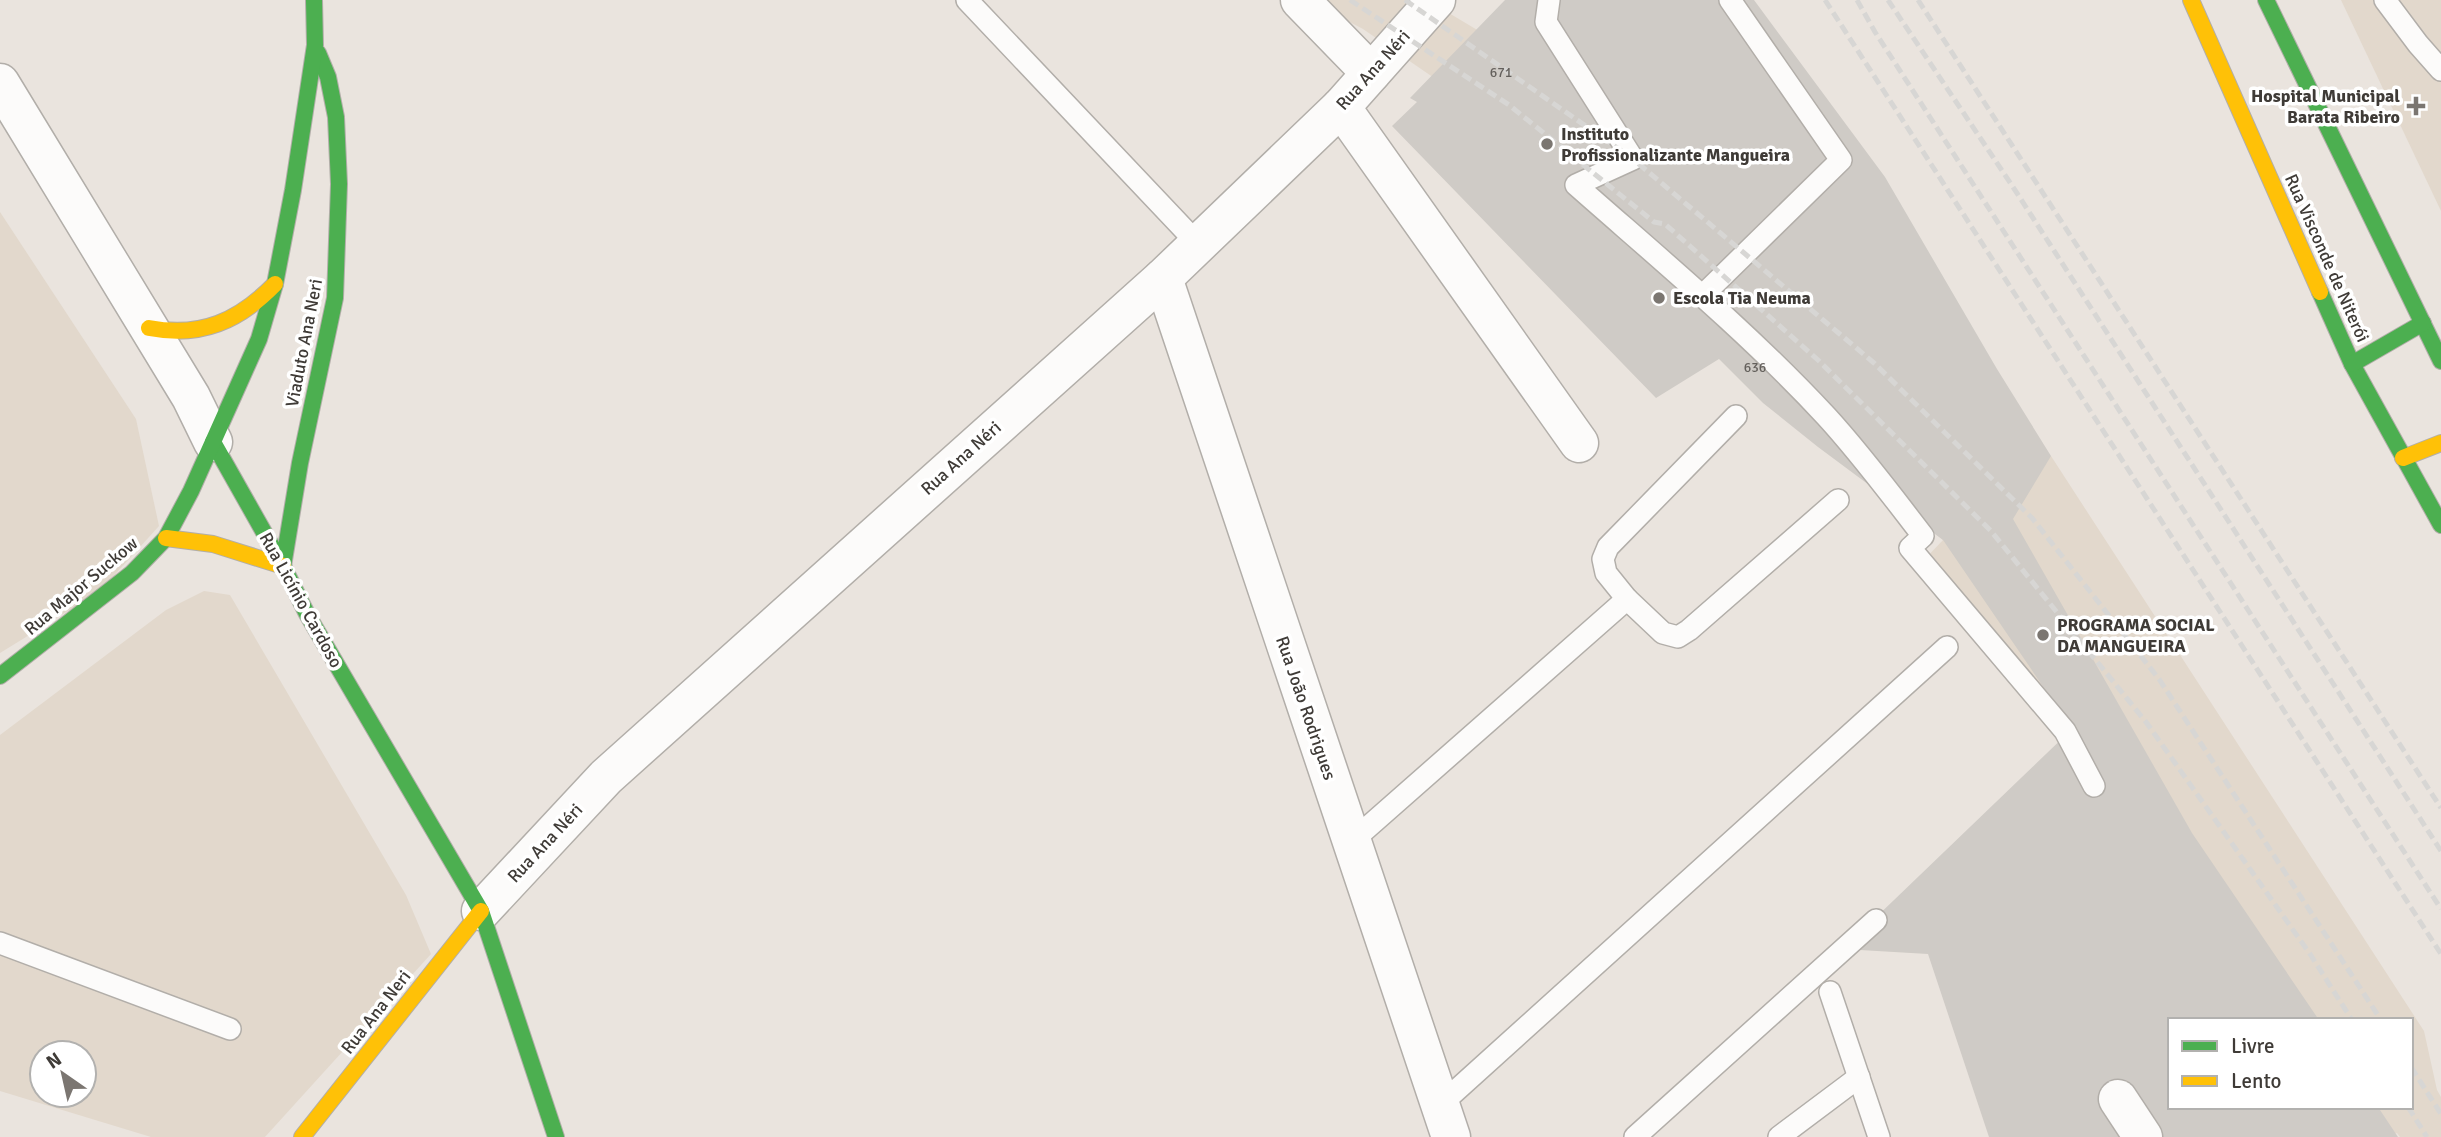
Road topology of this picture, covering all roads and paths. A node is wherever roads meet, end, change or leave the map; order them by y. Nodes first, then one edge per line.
1 (314, 0) edge
2 (967, 0) edge
3 (1300, 0) edge
4 (1436, 0) edge
5 (1549, 0) edge
6 (1730, 0) edge
7 (2192, 0) edge
8 (2266, 0) edge
9 (2385, 0) edge
10 (315, 45) junction
11 (2441, 69) edge
12 (1371, 73) junction
13 (0, 83) edge
14 (1340, 107) junction
15 (1198, 244) junction
16 (1163, 278) junction
17 (275, 284) junction
18 (1702, 296) junction
19 (2441, 311) edge
20 (2423, 323) junction
21 (149, 328) junction
22 (2441, 361) edge
23 (2353, 364) junction
24 (1736, 416) dead end
25 (213, 442) junction
26 (1579, 443) dead end
27 (2441, 443) edge
28 (2403, 458) junction
29 (1838, 500) dead end
30 (2441, 525) edge
31 (166, 538) junction
32 (283, 566) junction
33 (1627, 599) junction
34 (1947, 647) dead end
35 (0, 676) edge
36 (2094, 786) dead end
37 (1352, 842) junction
38 (481, 911) junction
39 (1876, 920) dead end
40 (0, 943) edge
41 (1830, 992) dead end
42 (230, 1029) dead end
43 (1858, 1077) junction
44 (2118, 1099) dead end
45 (1445, 1121) edge
46 (302, 1137) edge
47 (556, 1137) edge
48 (1635, 1137) edge
49 (1779, 1137) edge
50 (1879, 1137) edge
51 (2143, 1137) edge

1 - 10 main road, Viaduto Ana Neri
2 - 15 lane
3 - 12 street
4 - 12 street, Rua Ana Néri
5 - 18 lane
6 - 18 lane
7 - 23 main road, Rua Visconde de Niterói
8 - 20 main road
9 - 11 lane
10 - 17 main road, Viaduto Ana Neri
10 - 32 main road, Viaduto Ana Neri
12 - 14 street, Rua Ana Néri
13 - 21 street, Rua Licínio Cardoso
14 - 15 street, Rua Ana Néri
14 - 26 street
15 - 16 street, Rua Ana Néri
16 - 37 street, Rua João Rodrigues
16 - 38 street, Rua Ana Néri
17 - 21 main road
17 - 25 main road, Viaduto Ana Neri
18 - 36 lane
19 - 20 lane
20 - 22 main road
20 - 23 main road
21 - 25 street, Rua Licínio Cardoso
23 - 28 main road, Rua Visconde de Niterói
24 - 33 lane
25 - 31 main road, Rua Major Suckow
25 - 32 main road, Rua Licínio Cardoso
27 - 28 main road
28 - 30 main road, Rua Visconde de Niterói
29 - 33 lane
31 - 32 main road
31 - 35 main road, Rua Major Suckow
32 - 38 main road, Rua Licínio Cardoso
33 - 37 lane
34 - 45 lane
37 - 45 street, Rua João Rodrigues
38 - 46 main road, Rua Ana Neri
38 - 47 main road, Rua Licínio Cardoso
39 - 48 lane
40 - 42 lane
41 - 43 lane
43 - 49 lane
43 - 50 lane
44 - 51 street

